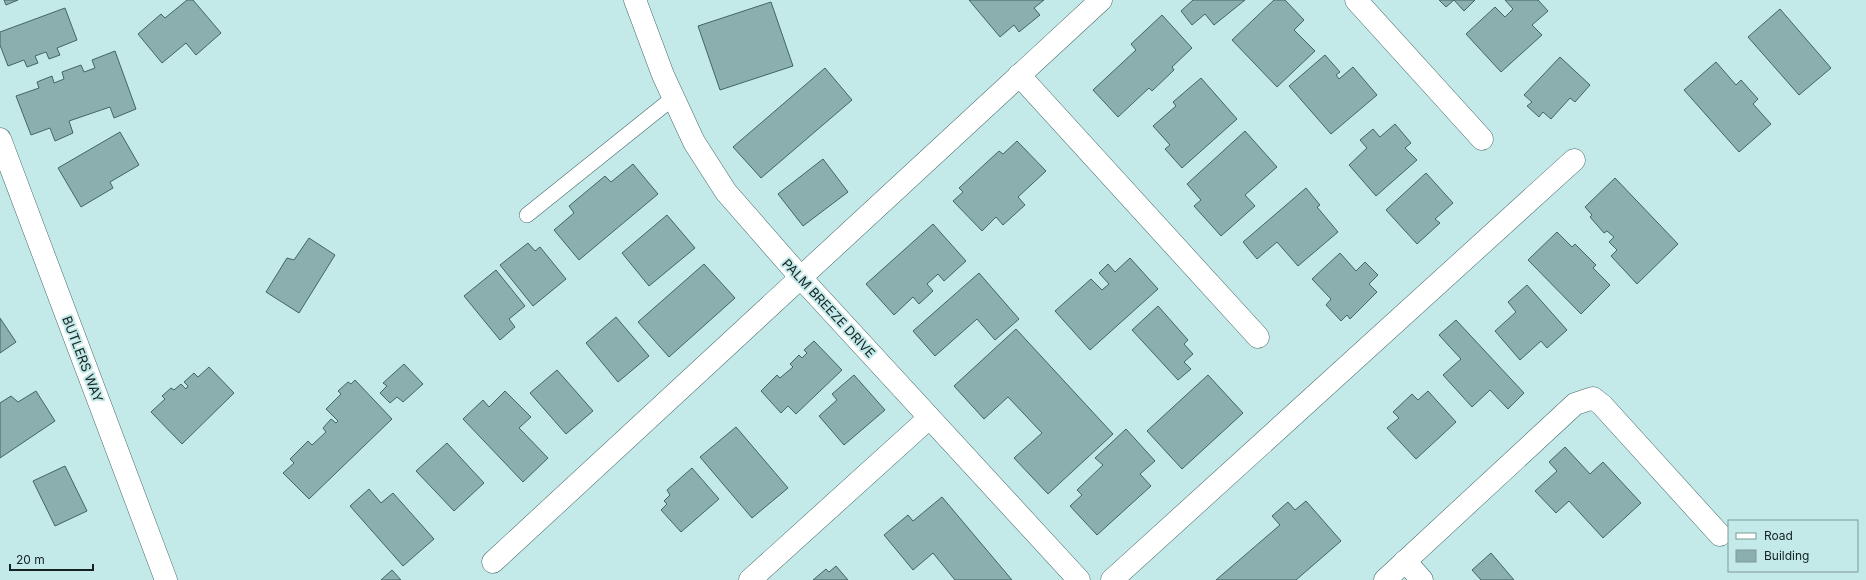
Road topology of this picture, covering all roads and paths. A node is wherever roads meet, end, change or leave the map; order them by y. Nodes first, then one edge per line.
1 (635, 0) edge
2 (1101, 0) edge
3 (1356, 0) edge
4 (1019, 75) junction
5 (673, 98) junction
6 (0, 138) edge
7 (1482, 139) dead end
8 (1574, 160) dead end
9 (527, 215) dead end
10 (802, 279) junction
11 (1258, 337) dead end
12 (930, 418) junction
13 (1720, 535) dead end
14 (493, 562) dead end
15 (1405, 562) junction
16 (166, 580) edge
17 (750, 580) edge
18 (1078, 580) edge
19 (1112, 580) edge
20 (1385, 580) edge
21 (1422, 580) edge

1 - 5 street, PALM BREEZE DRIVE
2 - 4 street
3 - 7 street
4 - 10 street
4 - 11 street
5 - 9 lane
5 - 10 street, PALM BREEZE DRIVE
6 - 16 street, BUTLERS WAY
8 - 19 street
10 - 12 street, PALM BREEZE DRIVE
10 - 14 street
12 - 17 street
12 - 18 street, PALM BREEZE DRIVE
13 - 15 street
15 - 20 street
15 - 21 street

